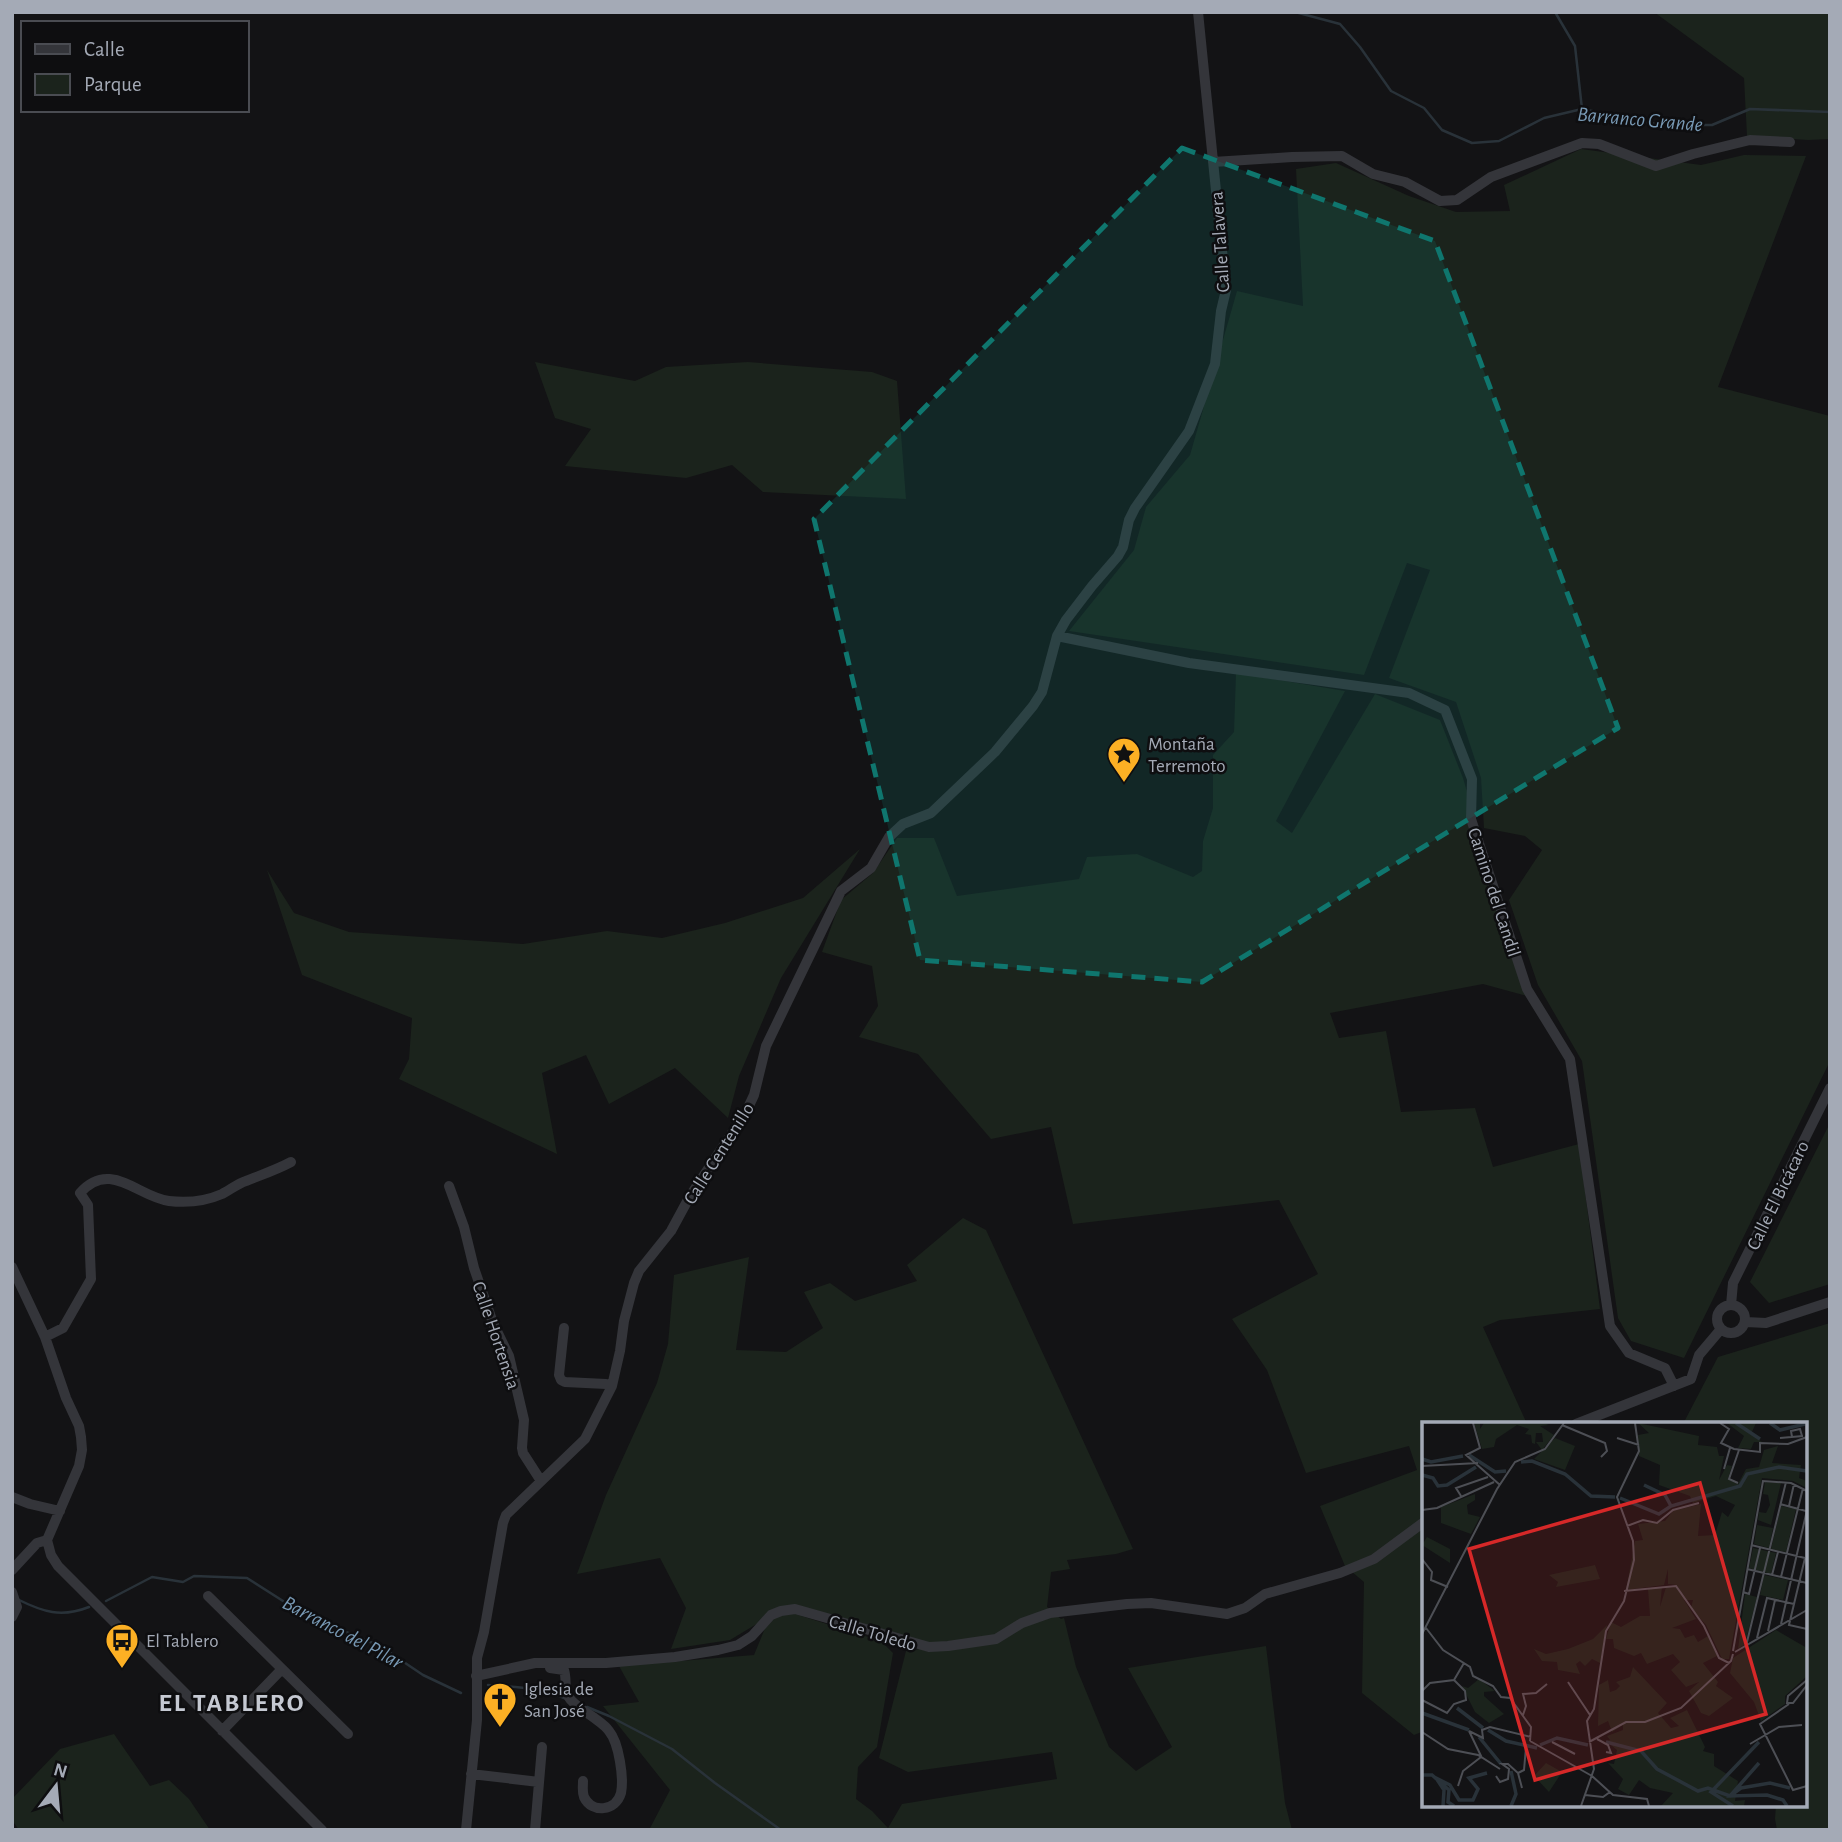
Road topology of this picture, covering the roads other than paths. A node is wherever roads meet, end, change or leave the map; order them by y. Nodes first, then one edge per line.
1 (1198, 12) edge
2 (1790, 142) dead end
3 (1213, 162) junction
4 (1057, 636) junction
5 (1830, 1088) edge
6 (291, 1162) dead end
7 (449, 1186) dead end
8 (12, 1267) edge
9 (1830, 1302) edge
10 (1731, 1305) junction
11 (1746, 1322) junction
12 (564, 1328) dead end
13 (1721, 1329) junction
14 (45, 1337) junction
15 (612, 1386) junction
16 (1674, 1386) junction
17 (1592, 1421) edge
18 (541, 1481) junction
19 (12, 1497) edge
20 (60, 1511) junction
21 (1422, 1523) edge
22 (47, 1540) junction
23 (12, 1570) edge
24 (12, 1592) edge
25 (208, 1596) dead end
26 (12, 1617) edge
27 (535, 1663) junction
28 (282, 1669) junction
29 (476, 1676) junction
30 (222, 1731) junction
31 (348, 1734) dead end
32 (542, 1747) dead end
33 (471, 1773) junction
34 (583, 1781) dead end
35 (539, 1782) junction
36 (322, 1830) edge
37 (466, 1830) edge
38 (535, 1830) edge

1 - 3 street, Calle Talavera
2 - 3 street
3 - 4 street, Calle Talavera
4 - 15 street, Calle Centenillo
4 - 16 street, Camino del Candil
5 - 10 street, Calle El Bicácaro
6 - 14 street
7 - 18 street, Calle Hortensia
8 - 14 street
9 - 11 street
10 - 11 street
10 - 13 street
11 - 13 street
12 - 15 street
13 - 16 street
14 - 20 street
15 - 18 street, Calle Centenillo
16 - 17 street
18 - 29 street, Calle Centenillo
19 - 20 street
20 - 22 street
21 - 27 street, Calle Toledo
22 - 23 street
22 - 30 street
24 - 26 street
25 - 28 street
27 - 29 street, Calle Toledo
27 - 34 street
28 - 30 street
28 - 31 street
29 - 33 street, Calle Centenillo
30 - 36 street
32 - 35 street
33 - 35 street
33 - 37 street, Calle Centenillo
35 - 38 street

